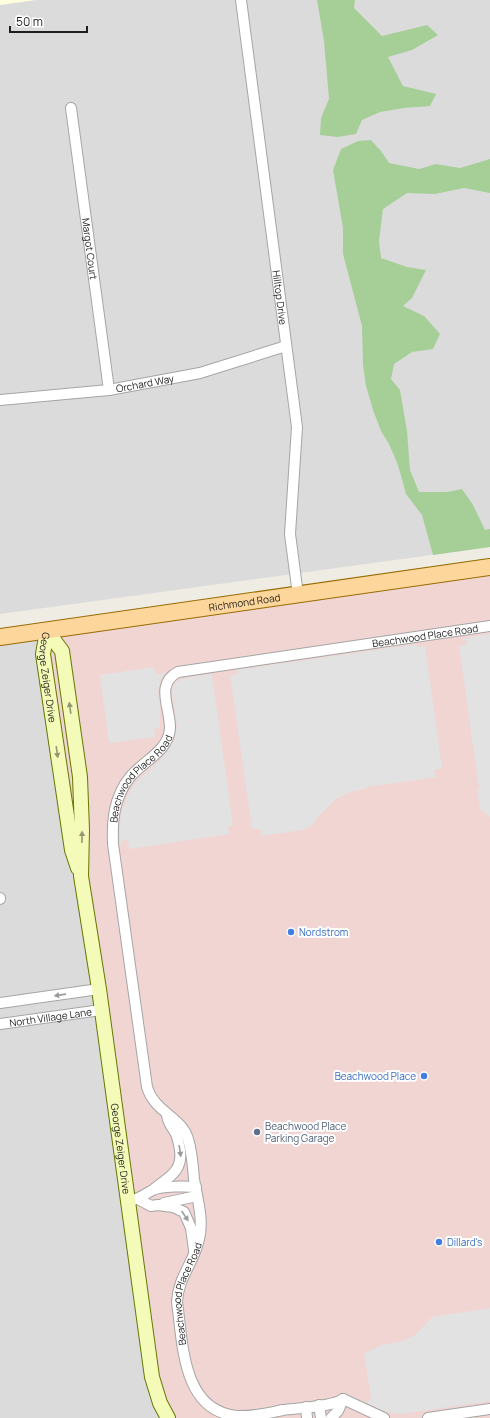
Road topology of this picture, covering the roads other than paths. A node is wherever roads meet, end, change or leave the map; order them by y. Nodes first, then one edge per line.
1 (241, 0) edge
2 (71, 108) dead end
3 (286, 346) junction
4 (109, 390) junction
5 (0, 400) edge
6 (490, 567) edge
7 (298, 595) junction
8 (490, 626) edge
9 (47, 631) junction
10 (0, 637) edge
11 (98, 989) junction
12 (0, 1004) edge
13 (101, 1010) junction
14 (0, 1024) edge
15 (167, 1115) junction
16 (166, 1180) junction
17 (154, 1189) junction
18 (196, 1192) junction
19 (133, 1200) junction
20 (154, 1205) junction
21 (194, 1254) junction
22 (343, 1399) junction
23 (319, 1405) junction
24 (306, 1407) junction
25 (490, 1409) edge
26 (168, 1418) edge
27 (307, 1418) edge
28 (321, 1418) edge
29 (331, 1418) edge
30 (384, 1418) edge
31 (428, 1418) edge

1 - 3 street, Hilltop Drive
2 - 4 street, Margot Court
3 - 4 street, Orchard Way
3 - 7 street, Hilltop Drive
4 - 5 street, Orchard Way
6 - 7 main road, Richmond Road
7 - 9 main road, Richmond Road
8 - 15 street, Beachwood Place Road
9 - 10 main road, Richmond Road
9 - 11 street, George Zeiger Drive
11 -> 12 street, North Village Lane
11 - 13 street, George Zeiger Drive
13 - 14 street, North Village Lane
13 - 19 street, George Zeiger Drive
15 -> 16 street
15 - 18 street, Beachwood Place Road
16 - 17 street
16 - 18 street
17 - 18 street
17 - 19 street
18 - 20 street
18 - 21 street, Beachwood Place Road
19 - 20 street
19 - 26 street, George Zeiger Drive
20 -> 21 street
21 - 24 street, Beachwood Place Road
22 - 23 street, Beachwood Place Road
22 - 29 street
22 - 30 street
23 - 24 street, Beachwood Place Road
23 - 28 street
24 - 27 street
25 - 31 street

